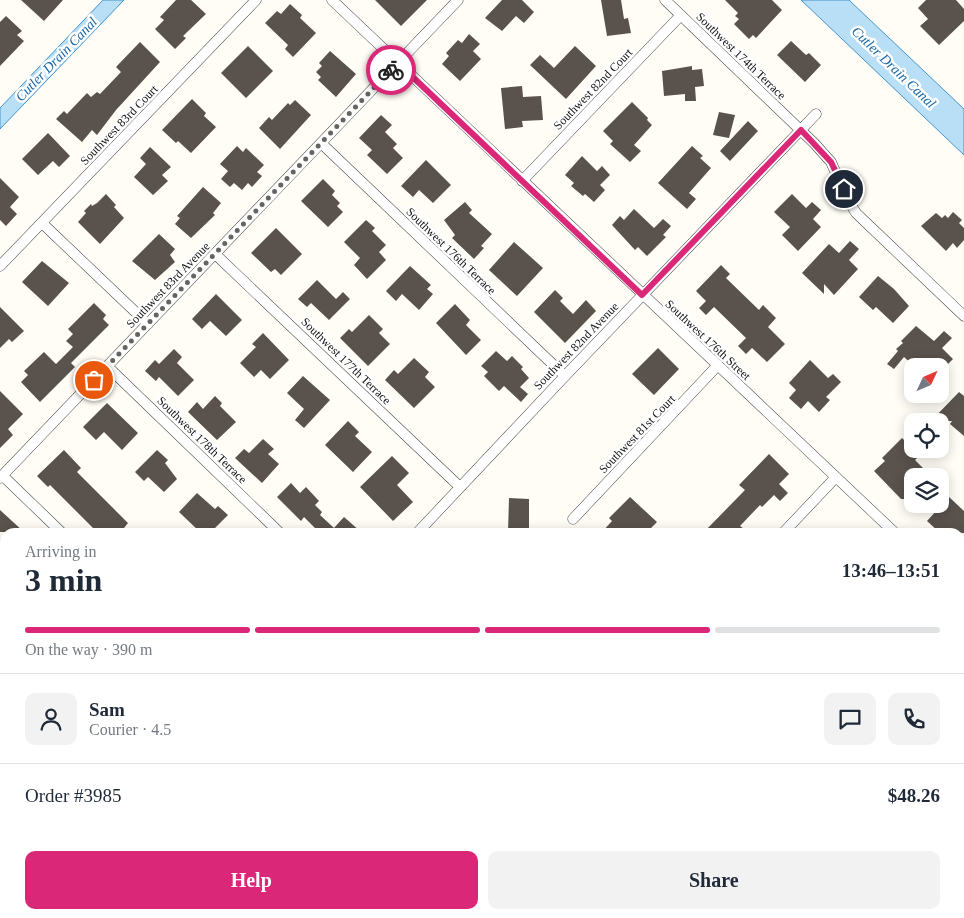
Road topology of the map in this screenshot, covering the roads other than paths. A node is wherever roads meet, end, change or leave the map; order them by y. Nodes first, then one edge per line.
1 (256, 0) edge
2 (332, 0) edge
3 (458, 0) edge
4 (665, 0) edge
5 (681, 15) junction
6 (398, 63) junction
7 (816, 114) dead end
8 (801, 130) junction
9 (321, 144) junction
10 (522, 181) junction
11 (42, 223) junction
12 (215, 254) junction
13 (0, 266) edge
14 (642, 295) junction
15 (964, 316) edge
16 (148, 324) junction
17 (718, 365) junction
18 (107, 366) junction
19 (565, 376) junction
20 (1, 477) edge
21 (836, 478) junction
22 (460, 487) junction
23 (573, 519) dead end
24 (58, 528) edge
25 (275, 528) edge
26 (422, 528) edge
27 (788, 528) edge
28 (890, 528) edge

1 - 11 street, Southwest 83rd Court
2 - 6 street, Southwest 176th Street
3 - 6 street, Southwest 83rd Avenue
4 - 5 street, Southwest 174th Terrace
5 - 8 street, Southwest 174th Terrace
5 - 10 street, Southwest 82nd Court
6 - 9 street, Southwest 83rd Avenue
6 - 10 street, Southwest 176th Street
7 - 8 street, Southwest 82nd Avenue
8 - 14 street, Southwest 82nd Avenue
8 - 15 street, Southwest 174th Terrace
9 - 12 street, Southwest 83rd Avenue
9 - 19 street, Southwest 176th Terrace
10 - 14 street, Southwest 176th Street
11 - 13 street, Southwest 83rd Court
11 - 16 street
12 - 16 street, Southwest 83rd Avenue
12 - 22 street, Southwest 177th Terrace
14 - 17 street, Southwest 176th Street
14 - 19 street, Southwest 82nd Avenue
16 - 18 street, Southwest 83rd Avenue
17 - 21 street, Southwest 176th Street
17 - 23 street, Southwest 81st Court
18 - 20 street, Southwest 83rd Avenue
18 - 25 street, Southwest 178th Terrace
19 - 22 street, Southwest 82nd Avenue
20 - 24 street
21 - 27 street
21 - 28 street, Southwest 176th Street
22 - 26 street, Southwest 82nd Avenue

